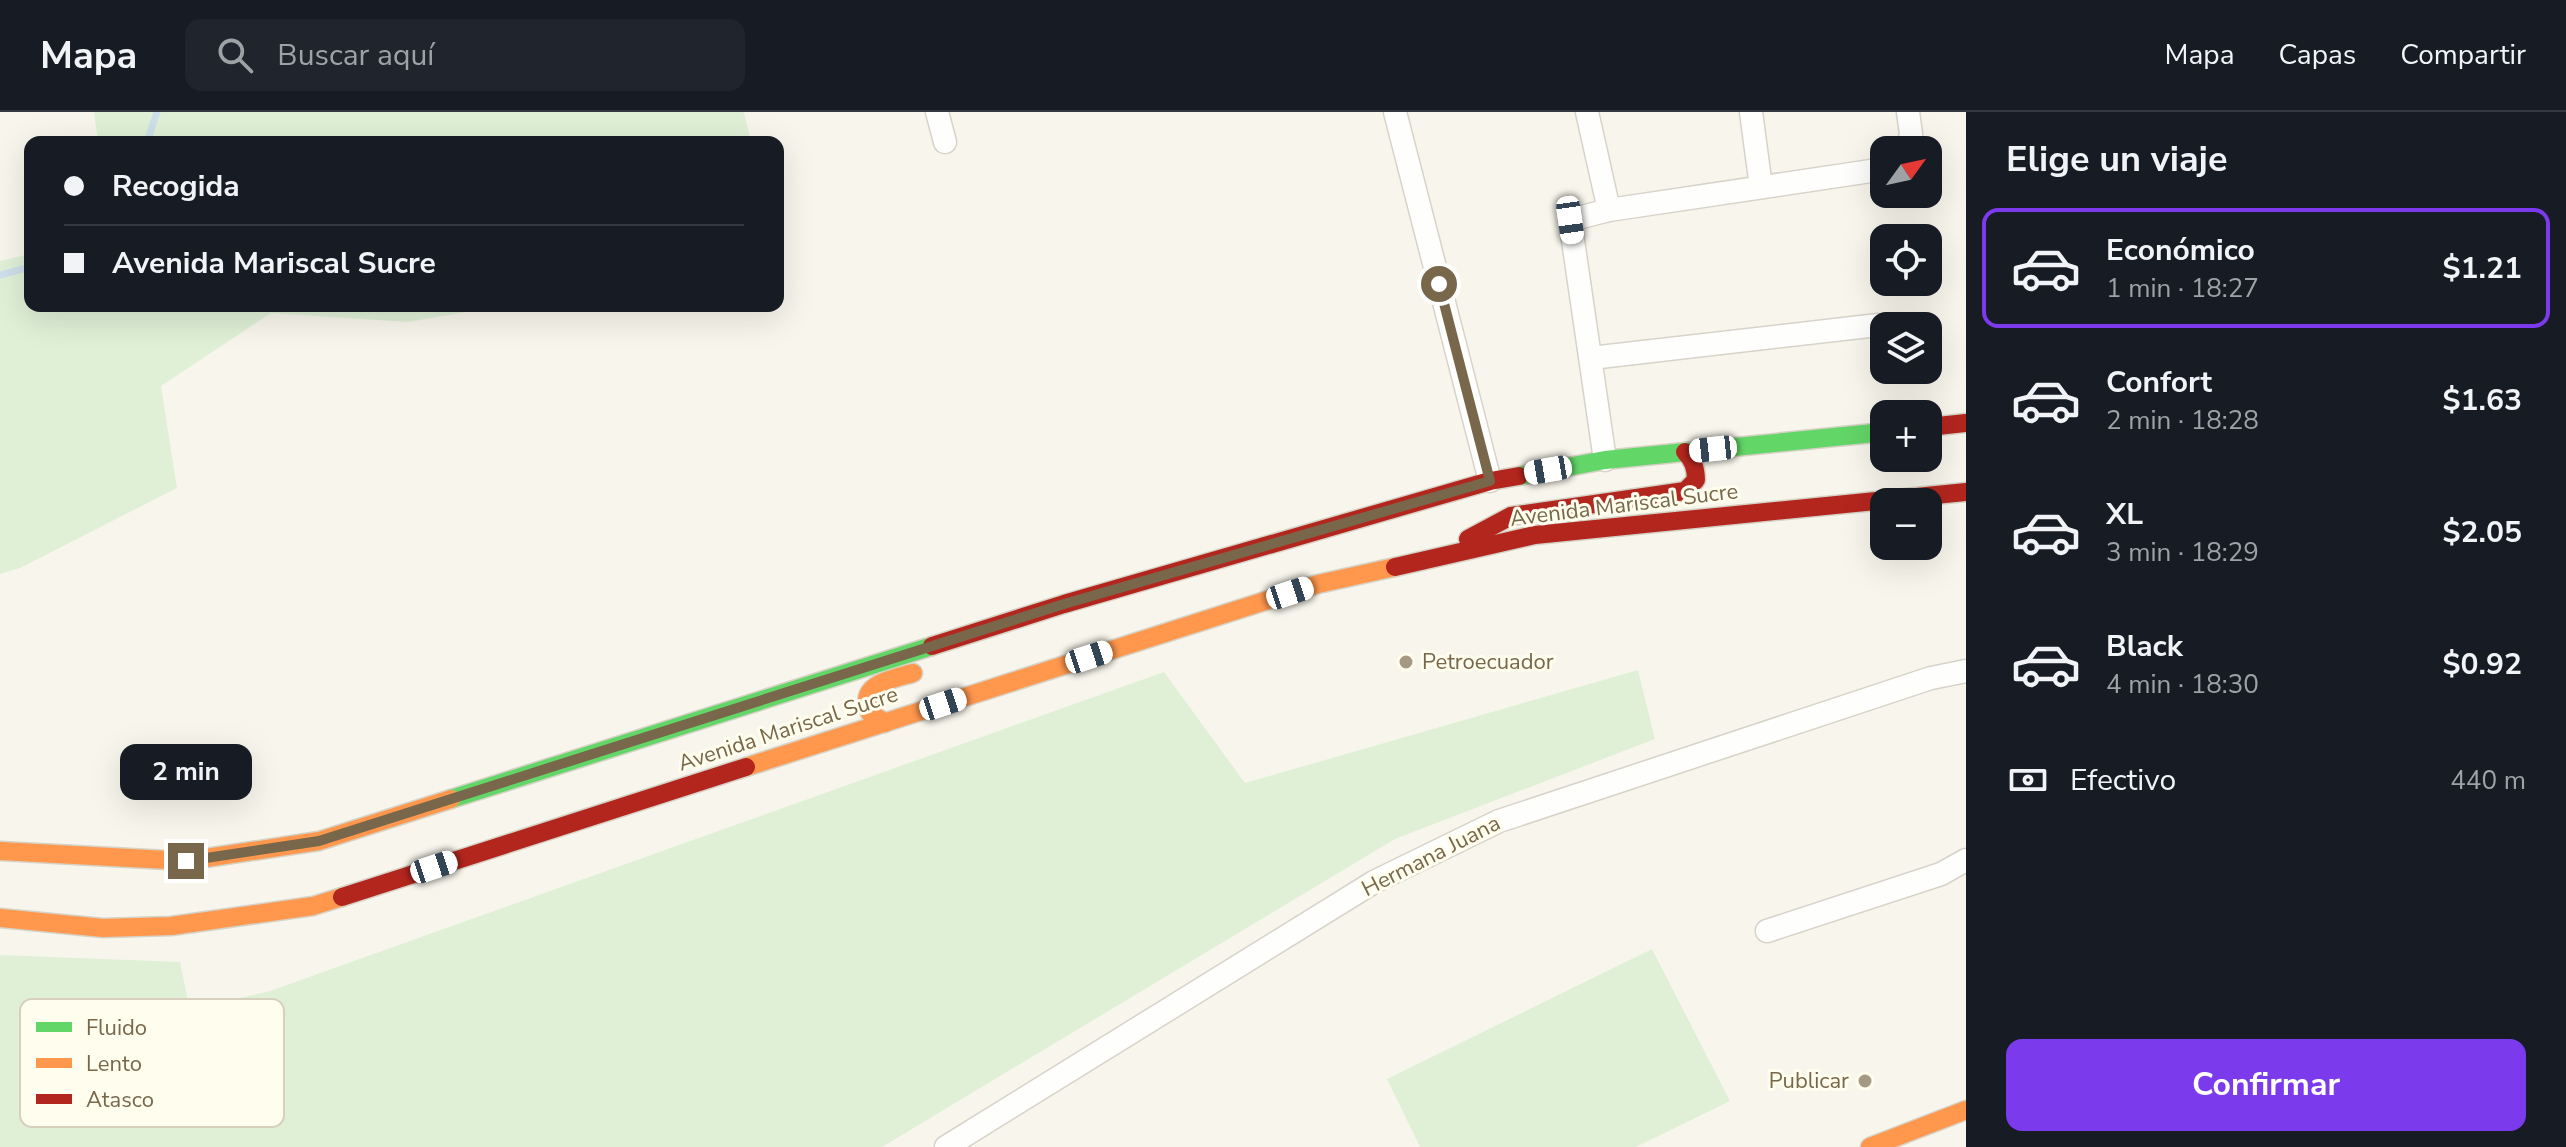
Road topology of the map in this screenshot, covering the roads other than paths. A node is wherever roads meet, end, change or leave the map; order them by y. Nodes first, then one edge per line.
1 (937, 112) edge
2 (1395, 112) edge
3 (1587, 112) edge
4 (1751, 112) edge
5 (1908, 112) edge
6 (1910, 136) edge
7 (945, 142) dead end
8 (1870, 171) edge
9 (1761, 187) junction
10 (1609, 210) junction
11 (1870, 326) edge
12 (1591, 358) junction
13 (1966, 423) edge
14 (1942, 426) edge
15 (1870, 433) edge
16 (1685, 452) junction
17 (1605, 460) junction
18 (1490, 481) junction
19 (1966, 492) edge
20 (1432, 558) junction
21 (1064, 604) junction
22 (1012, 640) dead end
23 (936, 665) dead end
24 (1966, 671) edge
25 (885, 723) junction
26 (0, 851) edge
27 (1966, 860) edge
28 (0, 918) edge
29 (1767, 931) dead end
30 (1966, 1110) edge
31 (946, 1147) edge
32 (1870, 1147) edge

1 - 7 street
2 - 18 street
3 - 10 street
4 - 9 street
5 - 6 street
8 - 9 street
9 - 10 street
10 - 12 street
11 - 12 street
12 - 17 street
13 - 14 main road
15 - 16 main road, Avenida Mariscal Sucre
16 - 17 main road, Avenida Mariscal Sucre
16 - 20 main road
17 - 18 main road, Avenida Mariscal Sucre
18 - 21 main road, Avenida Mariscal Sucre
19 - 20 main road, Avenida Mariscal Sucre
20 - 25 main road, Avenida Mariscal Sucre
21 - 22 main road
21 - 26 main road, Avenida Mariscal Sucre
23 - 25 main road
24 - 31 street, Hermana Juana
25 - 28 main road, Avenida Mariscal Sucre
27 - 29 street
30 - 32 main road

